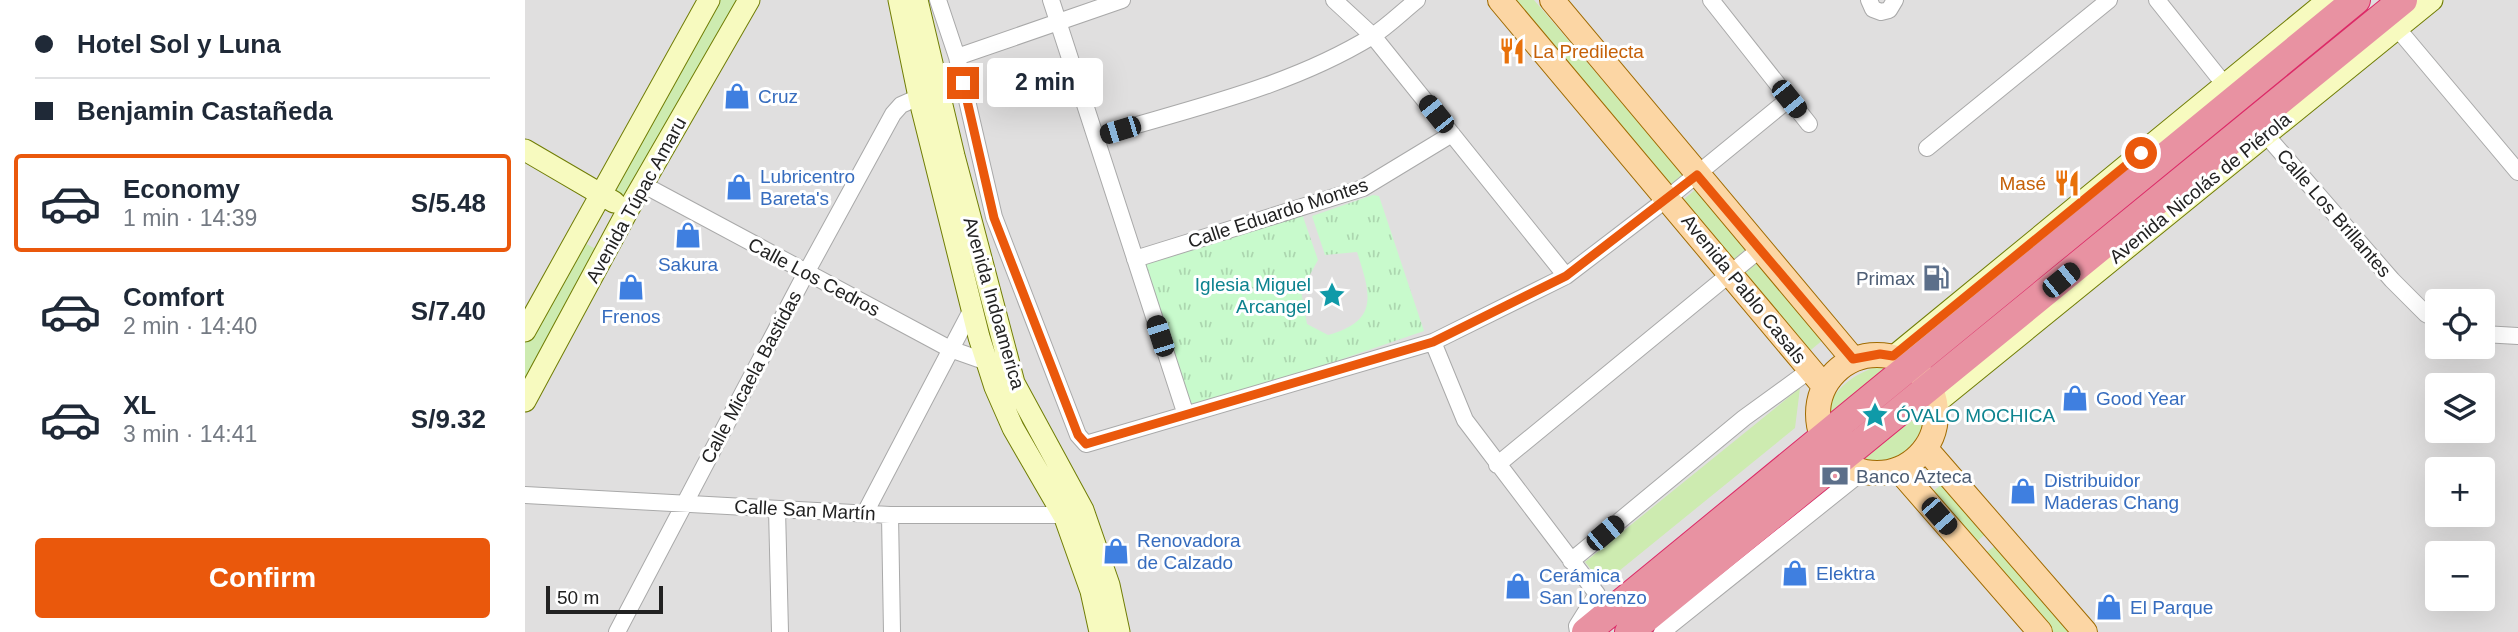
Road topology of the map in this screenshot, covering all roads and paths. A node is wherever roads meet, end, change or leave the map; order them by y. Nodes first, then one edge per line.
1 (709, 0) edge
2 (749, 0) edge
3 (899, 0) edge
4 (917, 0) edge
5 (938, 0) edge
6 (1051, 0) edge
7 (1122, 0) edge
8 (1334, 0) edge
9 (1417, 0) edge
10 (1500, 0) edge
11 (1552, 0) edge
12 (1711, 0) edge
13 (1869, 0) edge
14 (1895, 0) edge
15 (2109, 0) edge
16 (2157, 0) edge
17 (2328, 0) edge
18 (2355, 0) edge
19 (2403, 0) edge
20 (2432, 0) edge
21 (1058, 21) junction
22 (2397, 28) junction
23 (1373, 36) junction
24 (957, 57) junction
25 (2230, 92) junction
26 (919, 97) junction
27 (1789, 99) junction
28 (1809, 124) dead end
29 (2260, 128) junction
30 (1452, 134) junction
31 (1096, 138) junction
32 (1927, 148) dead end
33 (525, 150) edge
34 (2518, 172) edge
35 (1697, 175) junction
36 (644, 185) junction
37 (601, 194) junction
38 (1668, 198) junction
39 (628, 210) junction
40 (1759, 250) junction
41 (1135, 259) junction
42 (806, 273) junction
43 (1732, 273) junction
44 (1566, 276) junction
45 (972, 309) junction
46 (2425, 313) edge
47 (525, 331) edge
48 (2495, 335) edge
49 (2518, 336) edge
50 (1433, 342) junction
51 (950, 349) junction
52 (1853, 359) junction
53 (1902, 361) junction
54 (987, 362) junction
55 (1817, 378) junction
56 (1933, 395) junction
57 (525, 401) edge
58 (1185, 412) junction
59 (1822, 438) junction
60 (1926, 449) junction
61 (1497, 465) junction
62 (1851, 466) junction
63 (1899, 470) junction
64 (525, 495) edge
65 (685, 504) junction
66 (777, 509) junction
67 (865, 513) junction
68 (1074, 514) junction
69 (890, 515) junction
70 (1999, 533) junction
71 (1973, 555) junction
72 (1571, 561) junction
73 (617, 632) edge
74 (780, 632) edge
75 (891, 632) edge
76 (1100, 632) edge
77 (1119, 632) edge
78 (1578, 632) edge
79 (1586, 632) edge
80 (1629, 632) edge
81 (1662, 632) edge
82 (2040, 632) edge
83 (2085, 632) edge

1 - 37 main road, Avenida Túpac Amaru
2 - 36 main road, Avenida Túpac Amaru
3 - 26 main road, Avenida Indoamerica
4 - 68 main road, Avenida Indoamerica
5 - 24 street
6 - 21 street
7 - 21 street
8 - 23 street
9 - 23 street
10 - 38 main road, Avenida Pablo Casals
11 - 35 main road, Avenida Pablo Casals
12 - 27 street
13 - 14 street
15 - 32 street
16 - 25 street, Calle Los Brillantes
17 - 25 main road
18 - 25 highway
19 - 29 highway, Avenida Nicolás de Piérola
20 - 22 main road, Avenida Nicolás de Piérola
21 - 24 street
21 - 31 street
22 - 29 main road, Avenida Nicolás de Piérola
22 - 34 street
23 - 30 street
23 - 31 street
24 - 58 street
25 - 29 street, Calle Los Brillantes
25 - 53 highway
26 - 42 street, Calle Micaela Bastidas
26 - 45 main road, Avenida Indoamerica
27 - 28 street
27 - 35 street
29 - 46 street, Calle Los Brillantes
29 - 56 highway, Avenida Nicolás de Piérola
30 - 41 street, Calle Eduardo Montes
30 - 44 street
31 - 41 street
33 - 37 main road
35 - 38 street
35 - 40 main road, Avenida Pablo Casals
36 - 39 main road, Avenida Túpac Amaru
36 - 42 street, Calle Los Cedros
37 - 39 main road
37 - 47 main road, Avenida Túpac Amaru
38 - 43 main road, Avenida Pablo Casals
38 - 44 street
39 - 57 main road, Avenida Túpac Amaru
40 - 43 street
40 - 52 main road, Avenida Pablo Casals
41 - 58 street
42 - 51 street, Calle Los Cedros
42 - 65 street, Calle Micaela Bastidas
43 - 55 main road, Avenida Pablo Casals
43 - 61 street
44 - 50 street
45 - 51 street
45 - 54 main road, Avenida Indoamerica
48 - 49 street
50 - 58 street
50 - 61 street
51 - 54 street, Calle Los Cedros
51 - 67 street
52 - 53 main road
52 - 55 main road
53 - 56 main road
53 - 59 highway
54 - 68 main road, Avenida Indoamerica
55 - 59 main road
55 - 72 street
56 - 60 main road
56 - 62 highway, Avenida Nicolás de Piérola
59 - 62 main road
59 - 79 highway
60 - 63 main road
60 - 70 main road
61 - 72 street
62 - 63 main road
62 - 80 highway, Avenida Nicolás de Piérola
62 - 81 street
63 - 71 main road
64 - 65 street, Calle San Martín
65 - 66 street, Calle San Martín
65 - 73 street, Calle Micaela Bastidas
66 - 67 street, Calle San Martín
66 - 74 street
67 - 69 street, Calle San Martín
68 - 69 street, Calle San Martín
68 - 76 main road, Avenida Indoamerica
68 - 77 main road, Avenida Indoamerica
69 - 75 street
70 - 71 main road
70 - 83 main road
71 - 82 main road
72 - 78 street

